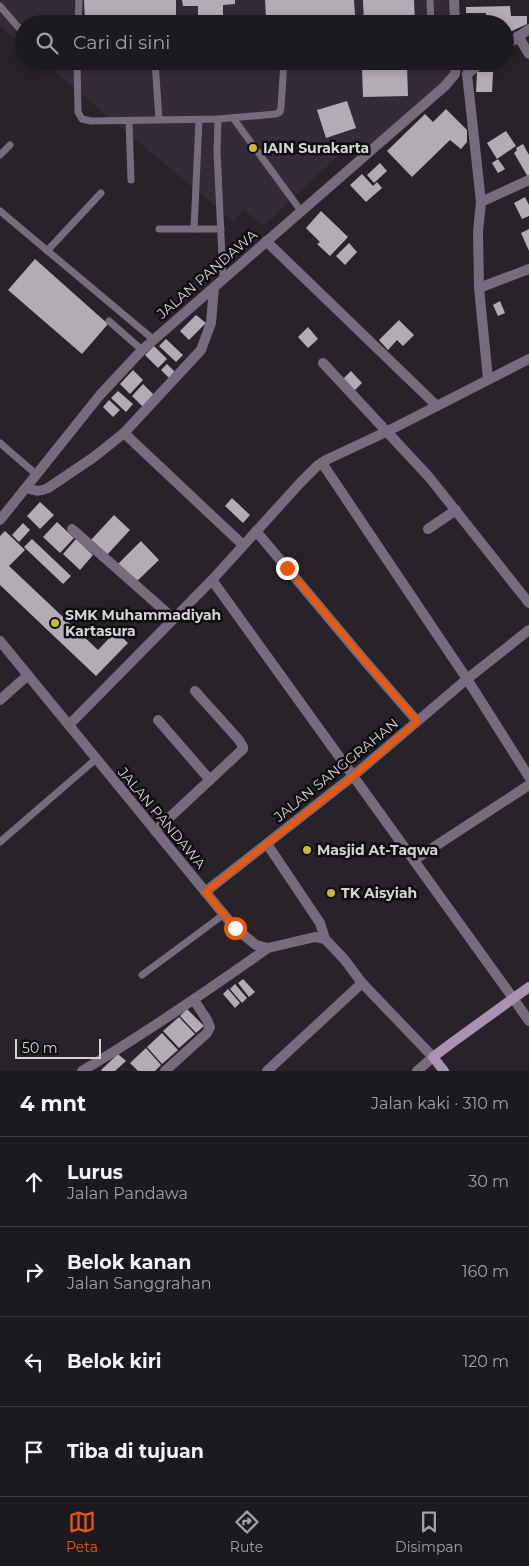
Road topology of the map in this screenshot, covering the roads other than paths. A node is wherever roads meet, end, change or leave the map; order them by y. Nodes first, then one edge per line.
1 (79, 0) edge
2 (430, 0) edge
3 (454, 0) edge
4 (0, 6) edge
5 (78, 15) edge
6 (431, 15) edge
7 (455, 15) edge
8 (15, 24) edge
9 (529, 29) edge
10 (518, 36) junction
11 (514, 39) edge
12 (529, 54) edge
13 (77, 70) edge
14 (155, 70) edge
15 (283, 70) edge
16 (472, 70) edge
17 (455, 72) joint
18 (467, 74) junction
19 (233, 118) junction
20 (218, 119) junction
21 (158, 120) junction
22 (199, 120) junction
23 (129, 121) junction
24 (10, 144) dead end
25 (0, 155) edge
26 (131, 180) dead end
27 (529, 180) edge
28 (101, 193) dead end
29 (481, 202) junction
30 (0, 211) edge
31 (301, 211) junction
32 (159, 229) dead end
33 (194, 229) junction
34 (220, 229) junction
35 (266, 241) junction
36 (48, 250) junction
37 (529, 269) edge
38 (223, 279) junction
39 (214, 287) junction
40 (479, 288) junction
41 (110, 321) dead end
42 (154, 340) junction
43 (142, 350) junction
44 (529, 359) edge
45 (323, 363) dead end
46 (488, 379) junction
47 (436, 406) junction
48 (388, 431) junction
49 (124, 433) junction
50 (0, 443) edge
51 (322, 463) junction
52 (37, 475) junction
53 (27, 488) junction
54 (456, 510) junction
55 (2, 514) edge
56 (72, 529) dead end
57 (428, 529) dead end
58 (256, 531) junction
59 (243, 545) junction
60 (212, 580) junction
61 (529, 603) edge
62 (174, 619) junction
63 (529, 630) edge
64 (0, 641) edge
65 (28, 675) junction
66 (467, 679) junction
67 (195, 691) dead end
68 (0, 700) edge
69 (158, 720) dead end
70 (417, 721) junction
71 (69, 725) junction
72 (96, 759) junction
73 (353, 776) junction
74 (529, 777) edge
75 (210, 780) junction
76 (529, 785) edge
77 (156, 831) junction
78 (0, 842) edge
79 (267, 844) junction
80 (414, 860) junction
81 (205, 892) junction
82 (223, 915) junction
83 (325, 939) junction
84 (268, 948) junction
85 (142, 975) dead end
86 (362, 983) junction
87 (529, 987) edge
88 (513, 998) junction
89 (194, 1000) junction
90 (529, 1022) edge
91 (433, 1057) junction
92 (82, 1071) edge
93 (165, 1071) edge
94 (267, 1071) edge
95 (417, 1071) edge
96 (444, 1071) edge

1 - 5 lane
2 - 6 lane
3 - 7 street
4 - 8 lane
9 - 10 street
10 - 11 street
10 - 12 street
13 - 23 lane
14 - 21 lane
15 - 19 lane
16 - 18 street
17 - 18 street
17 - 31 street, JALAN PANDAWA
18 - 29 street
19 - 20 lane
19 - 31 lane
20 - 22 lane
20 - 34 lane
21 - 22 lane
21 - 23 lane
22 - 33 lane
23 - 26 lane
24 - 25 lane
27 - 29 street
28 - 36 lane
29 - 40 street
30 - 36 lane
31 - 35 street, JALAN PANDAWA
32 - 33 lane
33 - 34 lane
34 - 38 lane
35 - 38 street, JALAN PANDAWA
35 - 47 street
36 - 42 lane
37 - 40 street
38 - 39 street, JALAN PANDAWA
39 - 42 street, JALAN PANDAWA
39 - 49 street
40 - 46 street
41 - 43 lane
42 - 43 street, JALAN PANDAWA
43 - 52 street, JALAN PANDAWA
44 - 46 street
45 - 48 street
46 - 47 street
47 - 48 street
48 - 51 street
48 - 54 street
49 - 53 street
49 - 59 street
50 - 52 lane
51 - 58 street
51 - 66 street
52 - 53 street, JALAN PANDAWA
53 - 55 street, JALAN PANDAWA
54 - 57 street
54 - 61 street
56 - 62 street
58 - 59 street
58 - 70 street
59 - 60 street
60 - 62 street
60 - 73 street
62 - 71 street
63 - 66 street, JALAN SANGGRAHAN
64 - 65 street, JALAN PANDAWA
65 - 68 street
65 - 71 street, JALAN PANDAWA
66 - 70 street, JALAN SANGGRAHAN
66 - 74 street
67 - 75 street
69 - 75 street
70 - 73 street, JALAN SANGGRAHAN
71 - 72 street, JALAN PANDAWA
72 - 77 street, JALAN PANDAWA
72 - 78 lane
73 - 79 street, JALAN SANGGRAHAN
73 - 80 street
75 - 77 street
76 - 80 street
77 - 81 street, JALAN PANDAWA
79 - 81 street, JALAN SANGGRAHAN
79 - 83 street
80 - 88 street
81 - 82 street, JALAN PANDAWA
82 - 84 street, JALAN PANDAWA
82 - 85 lane
83 - 84 street
83 - 86 street
84 - 89 street
86 - 91 street
86 - 94 street
87 - 88 main road
88 - 90 street
88 - 91 main road
89 - 92 street
89 - 93 street
91 - 95 street
91 - 96 main road

